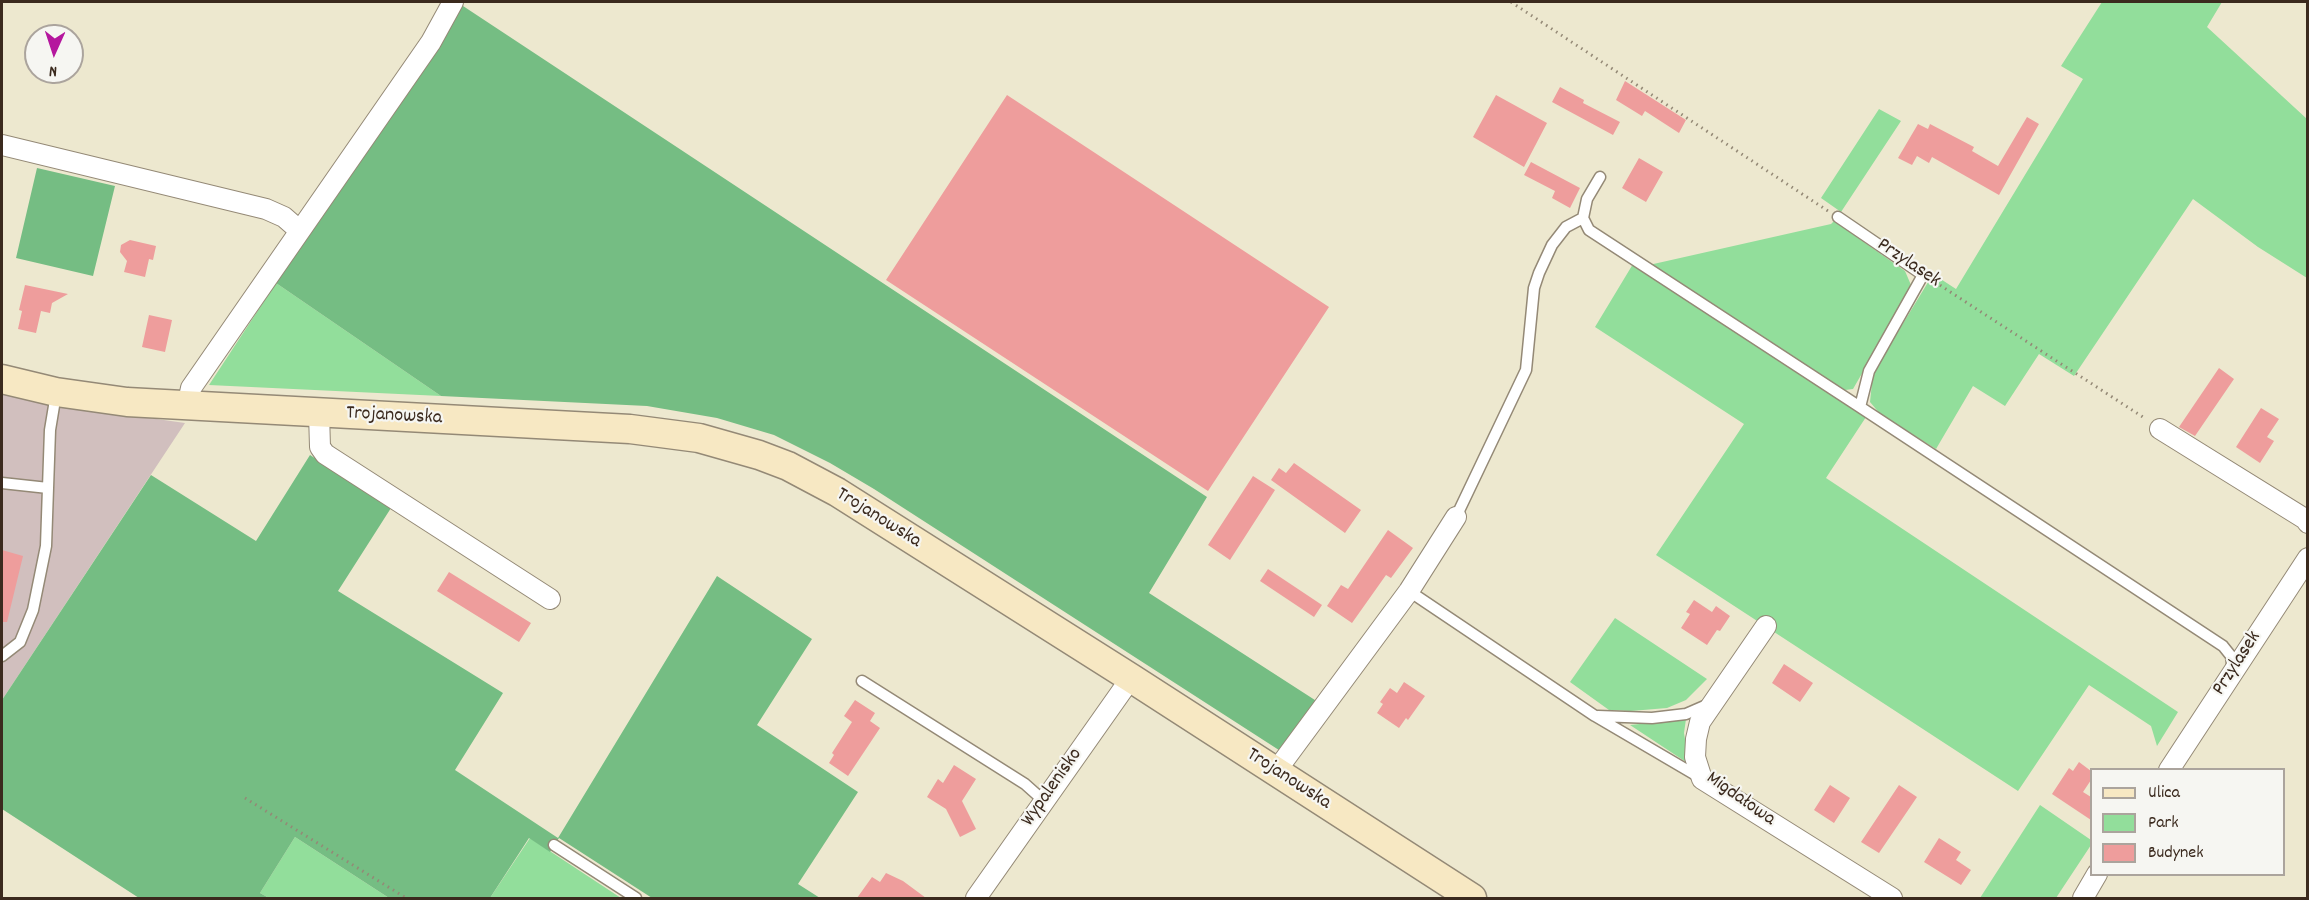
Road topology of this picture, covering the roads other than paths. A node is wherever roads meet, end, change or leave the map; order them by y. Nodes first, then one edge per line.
1 (453, 2) edge
2 (2, 145) edge
3 (1600, 177) dead end
4 (1583, 218) junction
5 (1838, 218) road end
6 (300, 231) junction
7 (2, 379) edge
8 (56, 392) junction
9 (191, 407) junction
10 (1860, 407) junction
11 (319, 413) junction
12 (2160, 429) road end
13 (2, 483) edge
14 (48, 488) junction
15 (1456, 517) joint
16 (2307, 523) edge
17 (2307, 558) edge
18 (1409, 591) junction
19 (550, 599) dead end
20 (1766, 626) dead end
21 (2, 656) edge
22 (2233, 671) junction
23 (1131, 678) junction
24 (862, 681) dead end
25 (1713, 703) junction
26 (1595, 716) junction
27 (2170, 768) edge
28 (1276, 771) junction
29 (1702, 779) junction
30 (1044, 801) junction
31 (554, 845) dead end
32 (2096, 876) edge
33 (636, 898) edge
34 (976, 898) edge
35 (1472, 898) edge
36 (1892, 898) edge
37 (2083, 898) edge

1 - 6 street
2 - 6 street
3 - 4 lane
4 - 10 lane
4 - 15 lane
5 - 10 lane, Przylasek
6 - 9 street
7 - 8 street, Trojanowska
8 - 9 street, Trojanowska
8 - 14 lane
9 - 11 street, Trojanowska
10 - 22 lane
11 - 19 street
11 - 23 street, Trojanowska
12 - 16 street
13 - 14 lane
14 - 21 lane
15 - 18 street
17 - 22 street, Przylasek
18 - 26 lane
18 - 28 street
20 - 25 street, Migdałowa
22 - 27 street, Przylasek
23 - 28 street, Trojanowska
23 - 30 street, Wypalenisko
24 - 30 lane
25 - 26 lane
25 - 29 street, Migdałowa
26 - 29 lane
28 - 35 street, Trojanowska
29 - 36 street, Migdałowa
30 - 34 street, Wypalenisko
31 - 33 lane
32 - 37 street

